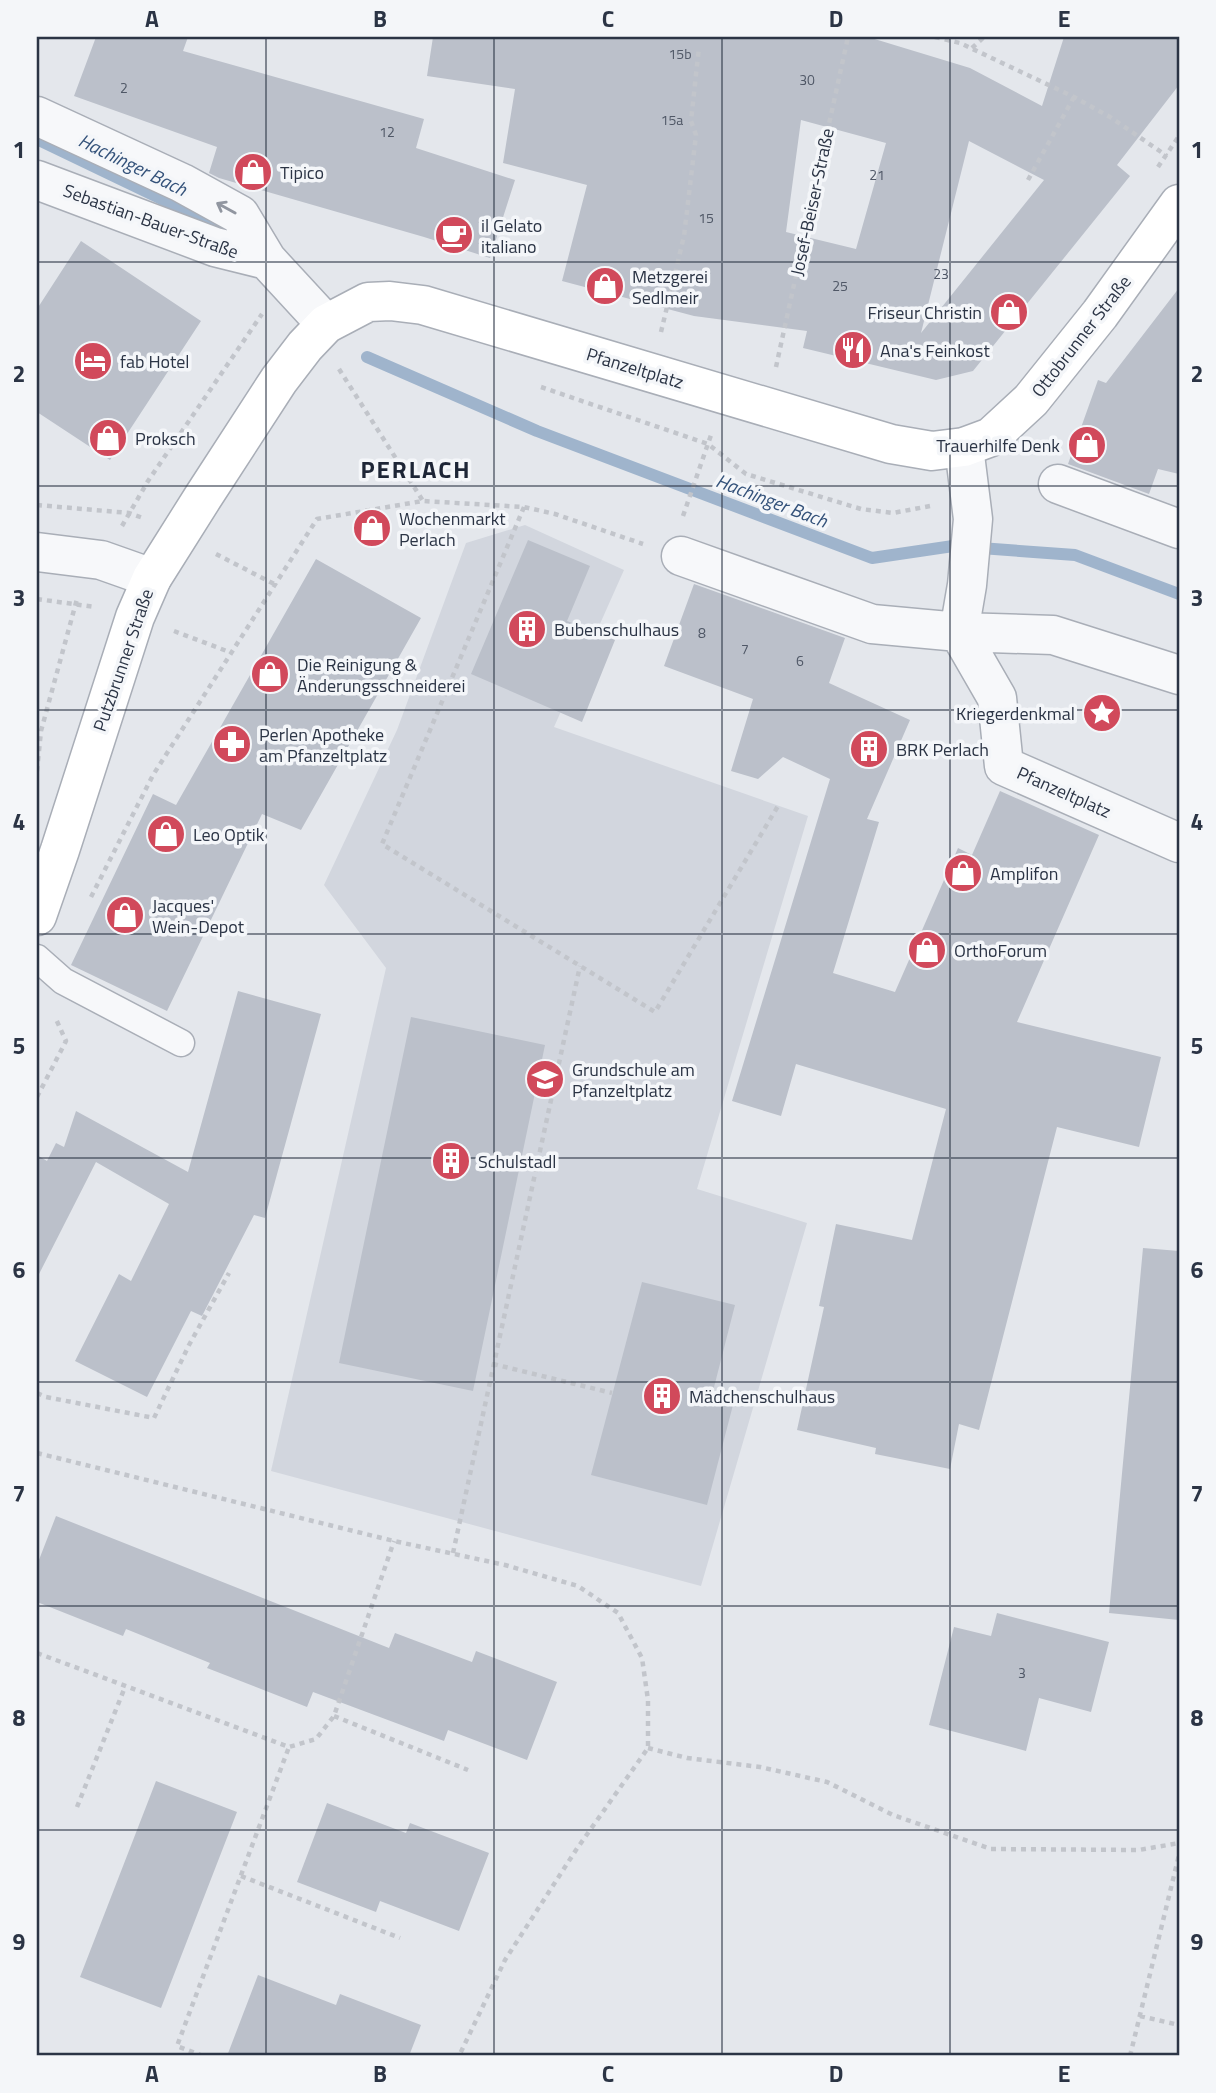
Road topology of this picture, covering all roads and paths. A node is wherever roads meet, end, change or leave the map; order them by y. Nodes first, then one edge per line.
1 (848, 37) edge
2 (935, 37) edge
3 (984, 37) edge
4 (699, 47) dead end
5 (972, 48) junction
6 (1074, 97) junction
7 (37, 116) edge
8 (1167, 156) dead end
9 (37, 180) edge
10 (1028, 180) dead end
11 (1179, 204) edge
12 (267, 260) junction
13 (326, 324) junction
14 (661, 333) dead end
15 (346, 367) dead end
16 (776, 368) dead end
17 (340, 373) junction
18 (537, 386) dead end
19 (964, 447) junction
20 (700, 469) dead end
21 (148, 481) dead end
22 (1058, 484) dead end
23 (158, 487) dead end
24 (423, 501) junction
25 (37, 505) edge
26 (934, 506) dead end
27 (524, 507) junction
28 (129, 513) dead end
29 (683, 514) dead end
30 (1179, 529) edge
31 (206, 548) dead end
32 (37, 552) edge
33 (681, 556) joint
34 (152, 578) junction
35 (274, 584) junction
36 (37, 599) edge
37 (74, 603) junction
38 (104, 608) dead end
39 (170, 630) dead end
40 (959, 632) junction
41 (232, 653) junction
42 (1179, 675) edge
43 (37, 772) edge
44 (778, 806) dead end
45 (1179, 843) edge
46 (90, 898) dead end
47 (37, 916) edge
48 (580, 966) junction
49 (44, 974) edge
50 (181, 1043) dead end
51 (37, 1097) edge
52 (229, 1273) dead end
53 (494, 1364) junction
54 (37, 1393) edge
55 (612, 1393) dead end
56 (37, 1453) edge
57 (394, 1541) junction
58 (453, 1553) junction
59 (37, 1653) edge
60 (124, 1687) junction
61 (334, 1716) junction
62 (289, 1747) junction
63 (648, 1748) junction
64 (468, 1770) dead end
65 (77, 1807) dead end
66 (1179, 1843) edge
67 (1179, 1855) edge
68 (241, 1876) junction
69 (400, 1938) dead end
70 (1140, 2016) junction
71 (1179, 2025) edge
72 (203, 2056) edge
73 (459, 2056) edge
74 (1130, 2056) edge

1 - 16 path, Josef-Beiser-Straße
2 - 5 path
3 - 5 path
4 - 14 path
5 - 6 path
6 - 8 path
6 - 10 path
12 -> 7 street, Sebastian-Bauer-Straße
9 - 12 street, Sebastian-Bauer-Straße
11 - 19 main road, Ottobrunner Straße
12 - 13 street, Sebastian-Bauer-Straße
13 - 17 path
13 - 19 main road, Pfanzeltplatz
13 - 34 main road, Putzbrunner Straße
15 - 17 path
17 - 24 path
18 - 26 path
19 - 40 street
20 - 29 path
21 - 23 path
22 - 30 street
24 - 27 path
24 - 35 path
25 - 28 path
27 - 33 path
27 - 48 path
31 - 35 path
32 - 34 street
33 - 40 street
34 - 47 main road, Putzbrunner Straße
35 - 41 path
36 - 37 path
37 - 38 path
37 - 43 path
39 - 41 path
40 - 42 street
40 - 45 street, Pfanzeltplatz
41 - 46 path
44 - 48 path
48 - 53 path
49 - 50 lane
49 - 51 path
52 - 54 path
53 - 55 path
53 - 58 path
56 - 57 path
57 - 58 path
57 - 61 path
58 - 63 path
59 - 60 path
60 - 62 path
60 - 65 path
61 - 62 path
61 - 64 path
62 - 68 path
63 - 66 path
63 - 73 path
67 - 70 path
68 - 69 path
68 - 72 path
70 - 71 path
70 - 74 path

